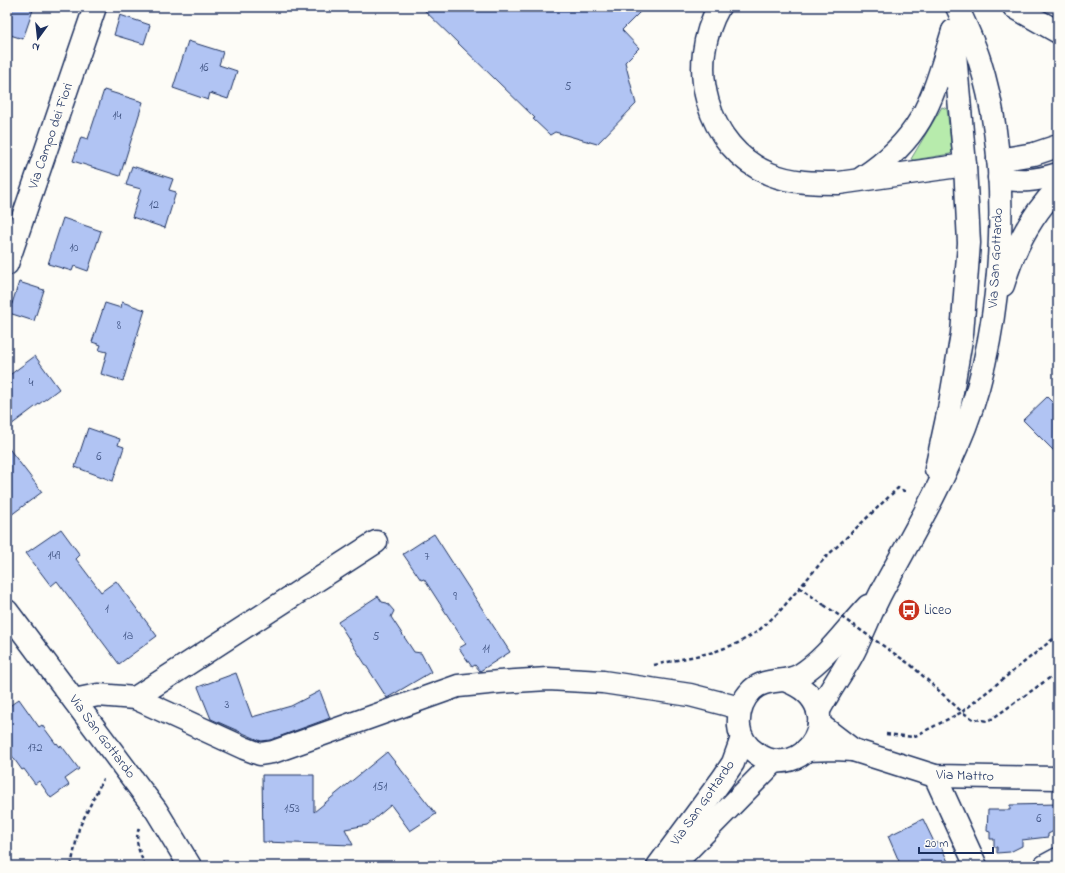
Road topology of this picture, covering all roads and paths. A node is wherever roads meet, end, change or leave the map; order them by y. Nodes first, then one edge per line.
1 (94, 7) edge
2 (720, 7) edge
3 (950, 7) edge
4 (957, 7) edge
5 (1014, 7) edge
6 (953, 31) junction
7 (1058, 32) edge
8 (1058, 146) edge
9 (964, 165) junction
10 (999, 169) junction
11 (1058, 174) edge
12 (859, 180) junction
13 (1058, 188) edge
14 (7, 264) edge
15 (992, 322) junction
16 (928, 504) junction
17 (376, 542) dead end
18 (799, 587) junction
19 (882, 590) junction
20 (7, 611) edge
21 (1058, 635) edge
22 (1058, 672) edge
23 (787, 681) junction
24 (643, 687) junction
25 (135, 698) junction
26 (74, 700) junction
27 (740, 708) junction
28 (962, 712) junction
29 (819, 718) junction
30 (882, 733) dead end
31 (742, 738) junction
32 (806, 750) junction
33 (853, 750) junction
34 (114, 753) junction
35 (775, 761) junction
36 (934, 776) junction
37 (1058, 778) edge
38 (1058, 859) edge
39 (71, 866) edge
40 (190, 866) edge
41 (658, 866) edge
42 (672, 866) edge
43 (976, 866) edge
44 (1045, 866) edge

1 - 14 main road, Via Campo dei Fiori
2 - 12 main road
3 - 6 main road, Via San Gottardo
4 - 10 main road, Via San Gottardo
5 - 7 main road
6 - 9 main road, Via San Gottardo
6 - 12 main road
8 - 10 main road
9 - 10 main road
9 - 12 main road
9 - 16 main road, Via San Gottardo
10 - 11 main road
10 - 15 main road, Via San Gottardo
13 - 15 main road
15 - 16 main road, Via San Gottardo
16 - 18 path
16 - 19 main road, Via San Gottardo
17 - 25 main road
18 - 24 path
18 - 28 path, bridge
19 - 23 main road, Via San Gottardo
19 - 29 main road, Via San Gottardo
20 - 26 main road, Via San Gottardo
21 - 28 path
22 - 28 path
23 - 27 main road
23 - 29 main road
24 - 25 main road
24 - 27 main road
25 - 26 main road
26 - 34 main road, Via San Gottardo
27 - 31 main road
28 - 30 path
29 - 32 main road
29 - 33 main road, Via Mattro
31 - 35 main road
31 - 41 main road, Via San Gottardo
32 - 33 main road, Via Mattro
32 - 35 main road
33 - 36 main road, Via Mattro
34 - 39 path
34 - 40 main road, Via San Gottardo
35 - 42 main road, Via San Gottardo
36 - 37 main road, Via Mattro
36 - 43 main road
38 - 44 main road

